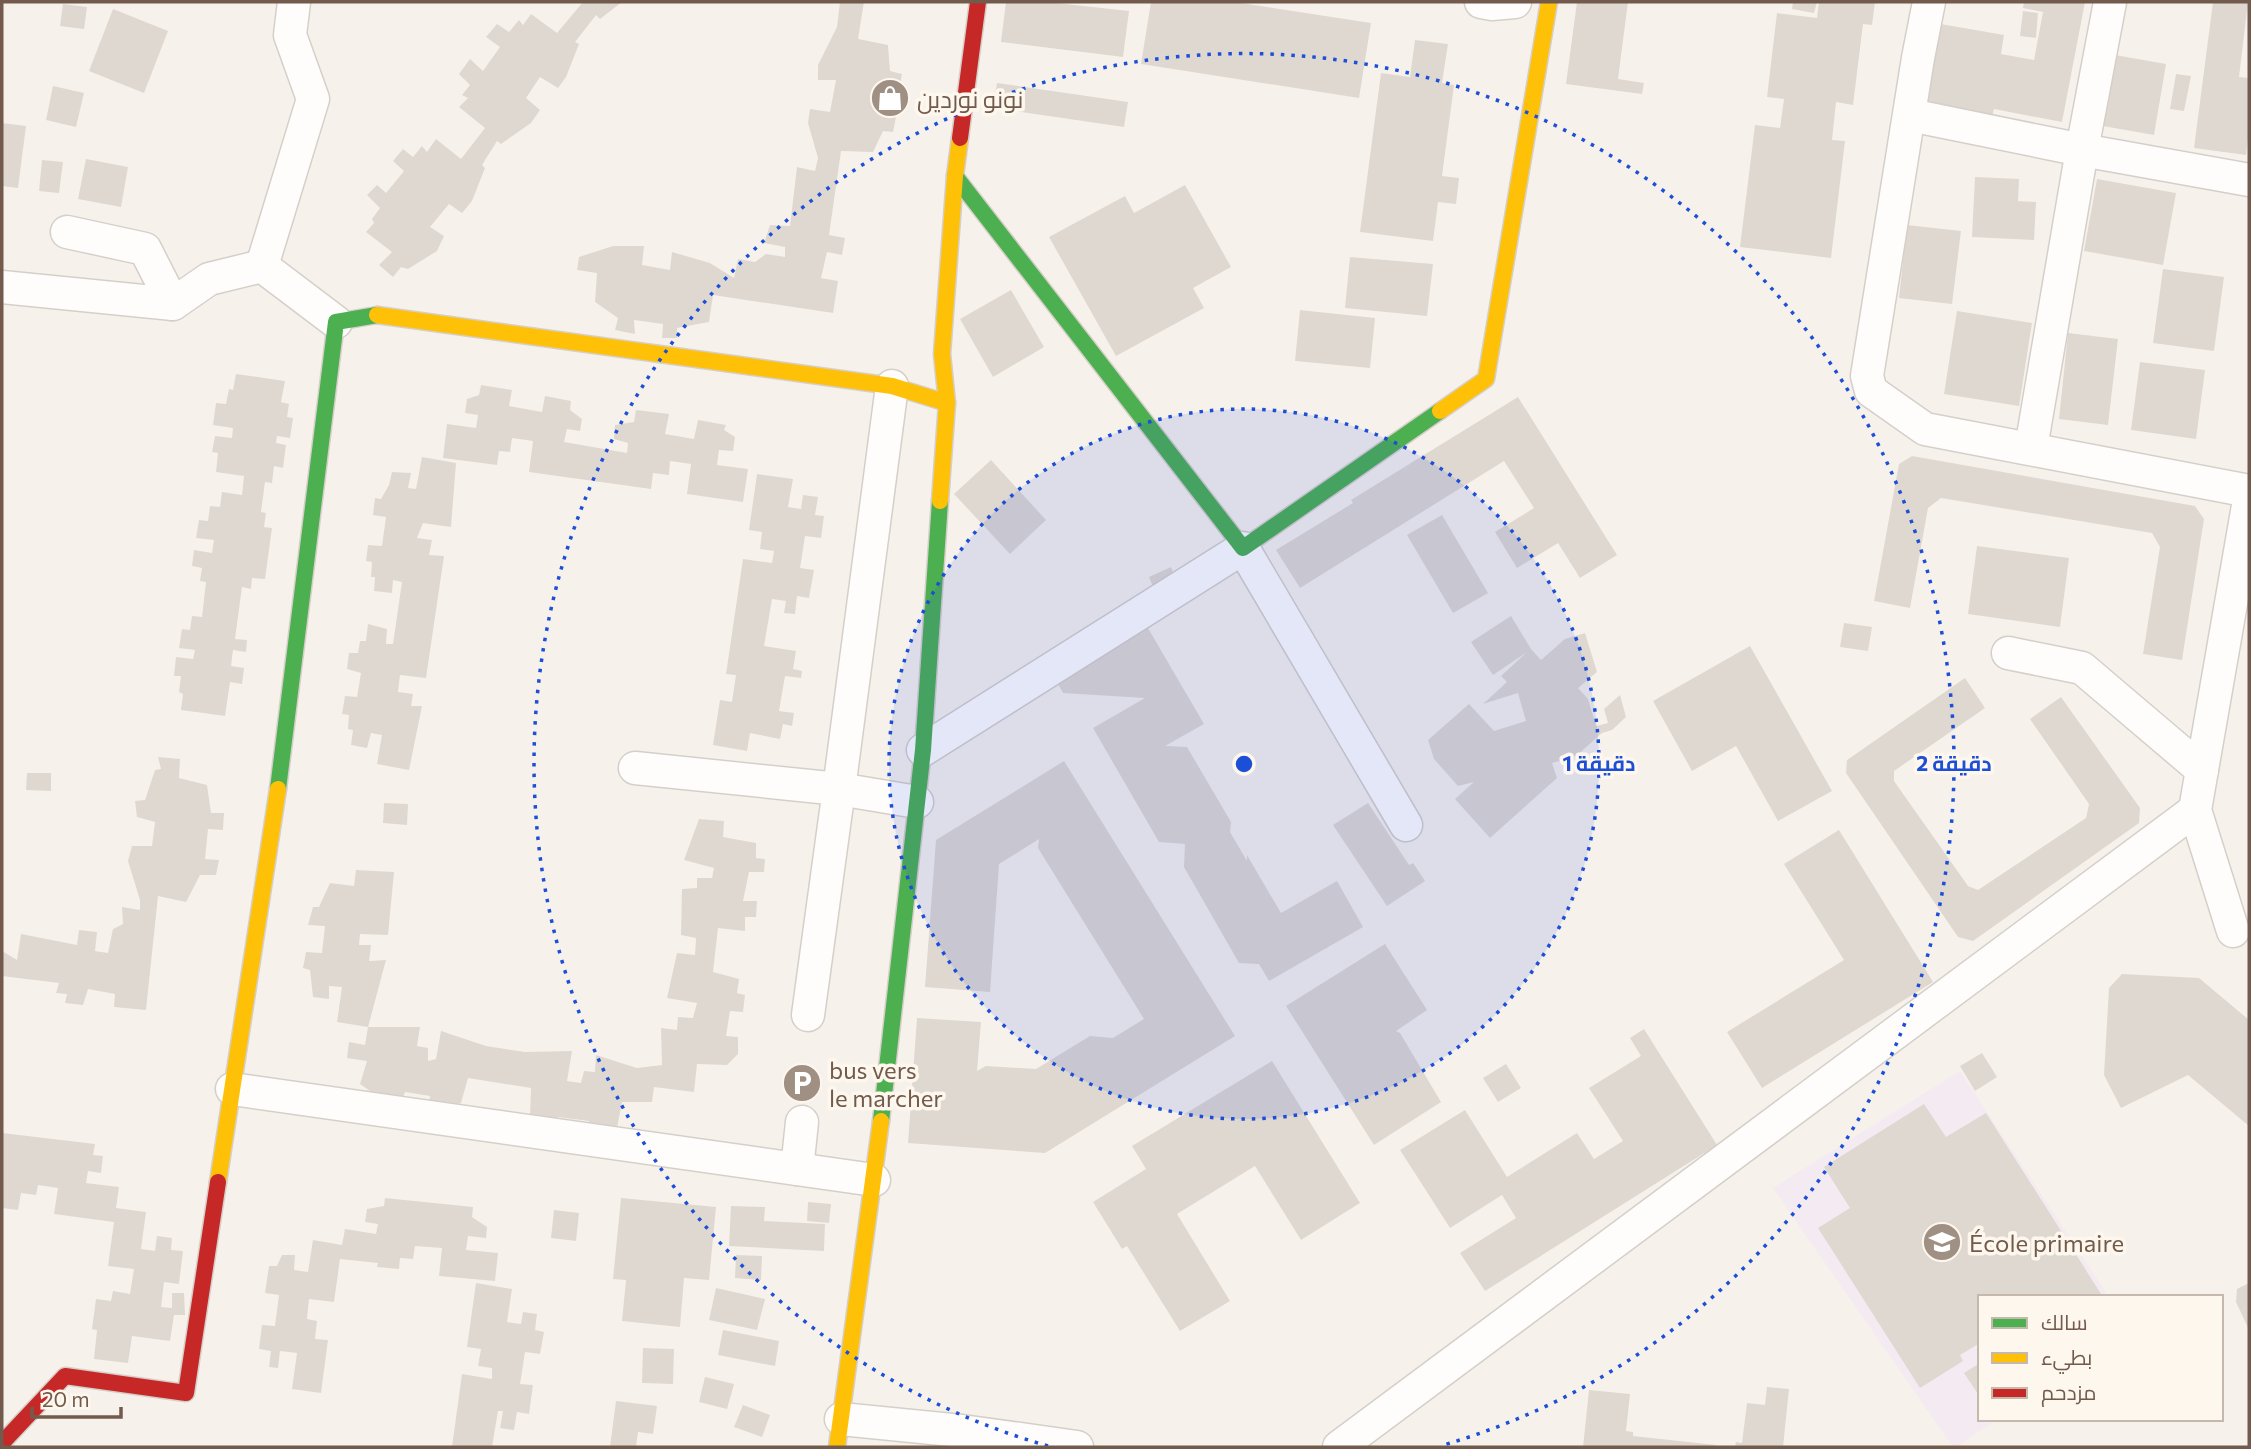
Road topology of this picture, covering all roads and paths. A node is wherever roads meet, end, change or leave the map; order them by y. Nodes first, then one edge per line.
1 (294, 2) edge
2 (978, 2) edge
3 (1481, 2) edge
4 (1515, 2) edge
5 (1549, 2) edge
6 (1929, 2) edge
7 (2110, 2) edge
8 (1910, 115) junction
9 (2082, 150) junction
10 (955, 176) junction
11 (2249, 180) edge
12 (67, 232) dead end
13 (262, 266) junction
14 (2, 287) edge
15 (173, 304) junction
16 (336, 323) junction
17 (892, 387) junction
18 (947, 403) junction
19 (2031, 448) junction
20 (2249, 491) edge
21 (2249, 500) edge
22 (1243, 548) junction
23 (2008, 653) dead end
24 (923, 750) junction
25 (635, 768) dead end
26 (2202, 770) junction
27 (839, 789) junction
28 (917, 802) junction
29 (2195, 810) junction
30 (1406, 825) dead end
31 (2233, 931) dead end
32 (808, 1015) dead end
33 (232, 1089) junction
34 (802, 1122) dead end
35 (797, 1169) junction
36 (874, 1180) junction
37 (839, 1433) edge
38 (961, 1439) edge
39 (2, 1447) edge
40 (1077, 1447) edge
41 (1339, 1447) edge

1 - 13 street
2 - 10 street
3 - 4 street
5 - 22 street
6 - 8 street
7 - 9 street
8 - 9 street
8 - 19 street
9 - 11 street
9 - 19 street
10 - 18 street
10 - 22 street
12 - 15 street
13 - 15 street
13 - 16 street
14 - 15 street
16 - 17 street
16 - 33 street
17 - 18 street
17 - 27 street
18 - 24 street
19 - 20 street
21 - 26 street
22 - 24 street
22 - 30 street
23 - 26 street
24 - 28 street
25 - 27 street
26 - 29 street
27 - 28 street
27 - 32 street
28 - 36 street
29 - 31 street
29 - 41 street
33 - 35 street
33 - 39 street
34 - 35 street
35 - 36 street
36 - 37 street
37 - 38 street
38 - 40 street

